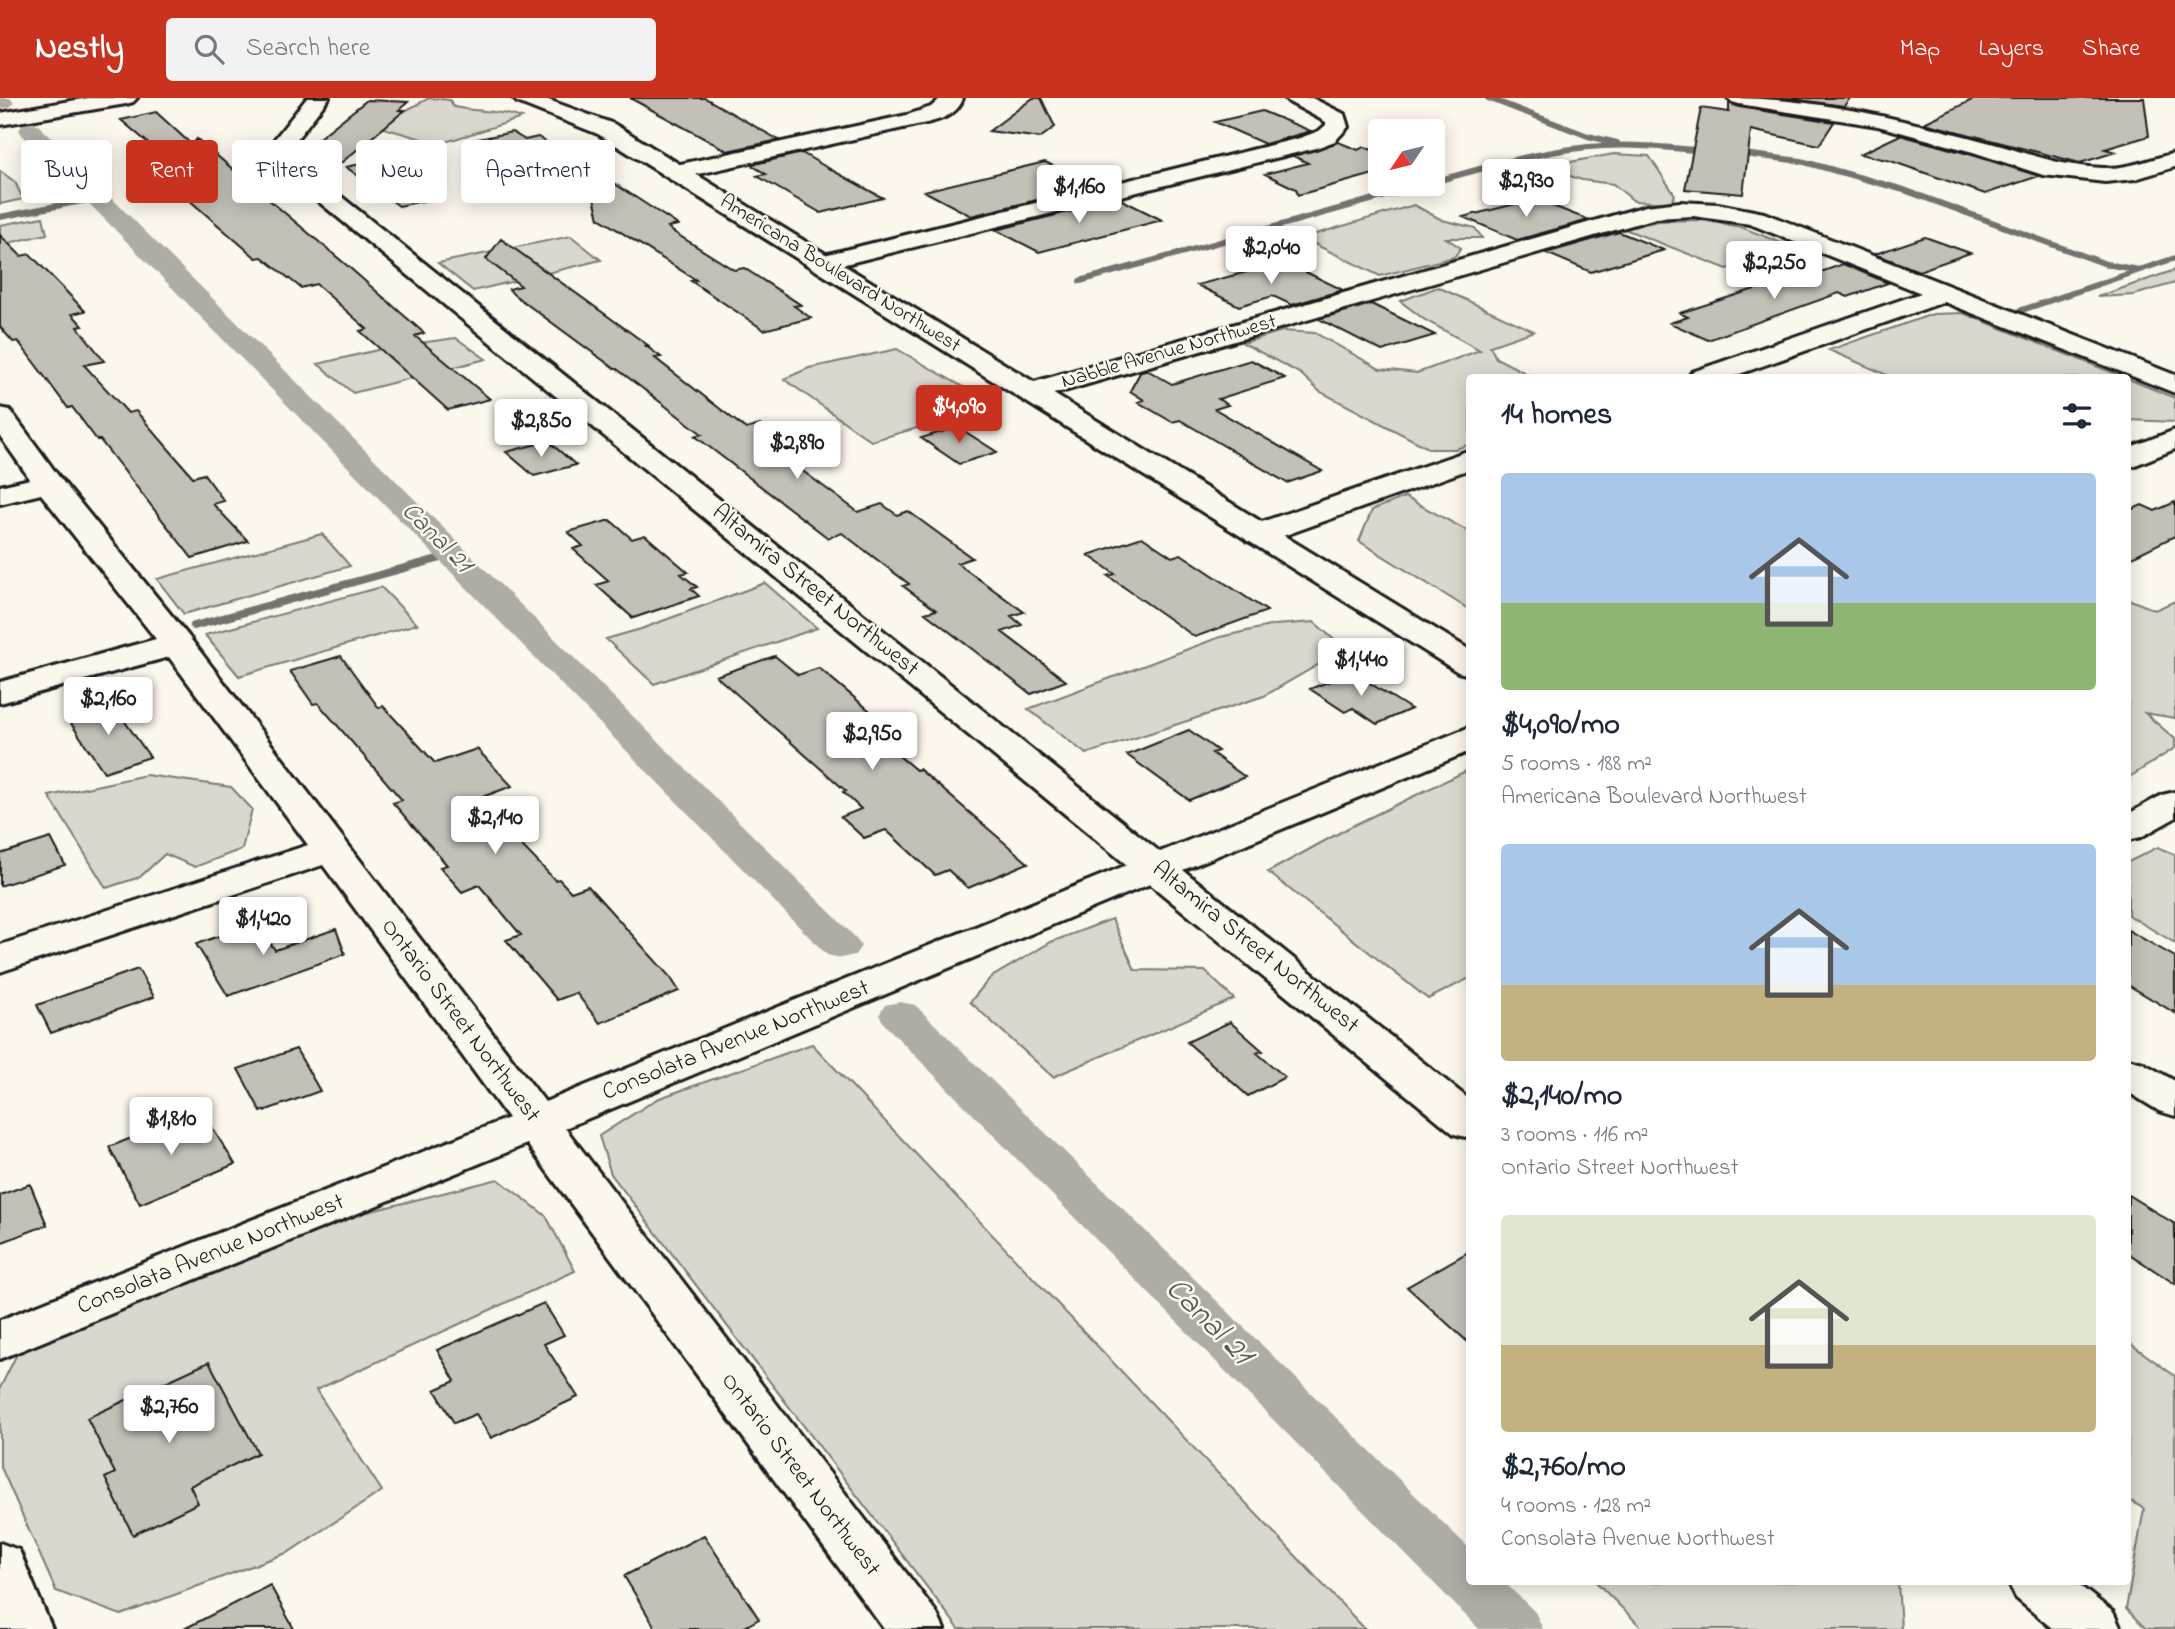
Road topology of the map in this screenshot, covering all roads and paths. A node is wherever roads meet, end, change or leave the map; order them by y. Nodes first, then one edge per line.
1 (126, 98) edge
2 (318, 98) edge
3 (524, 98) edge
4 (1296, 98) edge
5 (1739, 98) edge
6 (951, 102) edge
7 (1899, 105) dead end
8 (0, 119) edge
9 (1879, 120) junction
10 (2175, 160) edge
11 (676, 172) junction
12 (821, 263) junction
13 (1945, 293) junction
14 (1713, 374) edge
15 (2175, 385) edge
16 (1030, 392) junction
17 (0, 416) edge
18 (2175, 439) edge
19 (2131, 458) edge
20 (1466, 460) edge
21 (48, 483) junction
22 (0, 495) edge
23 (1258, 534) junction
24 (177, 644) junction
25 (1466, 663) edge
26 (0, 693) edge
27 (1466, 740) edge
28 (2175, 803) edge
29 (2131, 827) edge
30 (331, 849) junction
31 (1157, 868) junction
32 (0, 959) edge
33 (2131, 1075) edge
34 (2175, 1101) edge
35 (1466, 1120) edge
36 (537, 1123) junction
37 (0, 1340) edge
38 (0, 1566) edge
39 (2039, 1585) edge
40 (24, 1629) edge
41 (916, 1629) edge
42 (2093, 1629) edge

1 - 8 street
2 - 31 street, Altamira Street Northwest
3 - 11 street, Americana Boulevard Northwest
4 - 12 street
5 - 9 street
6 - 11 street
7 - 9 street
9 - 10 street
11 - 12 street, Americana Boulevard Northwest
12 - 16 street, Americana Boulevard Northwest
13 - 14 street
13 - 15 street, Nabble Avenue Northwest
13 - 16 street, Nabble Avenue Northwest
16 - 23 street, Americana Boulevard Northwest
17 - 21 street, Ontario Street Northwest
18 - 19 street
20 - 23 street
21 - 22 street
21 - 24 street, Ontario Street Northwest
23 - 25 street, Americana Boulevard Northwest
24 - 26 street
24 - 30 street, Ontario Street Northwest
27 - 31 street, Consolata Avenue Northwest
28 - 29 street
30 - 32 street
30 - 36 street, Ontario Street Northwest
31 - 35 street, Altamira Street Northwest
31 - 36 street, Consolata Avenue Northwest
33 - 34 street
36 - 37 street, Consolata Avenue Northwest
36 - 41 street, Ontario Street Northwest
38 - 40 street
39 - 42 street

